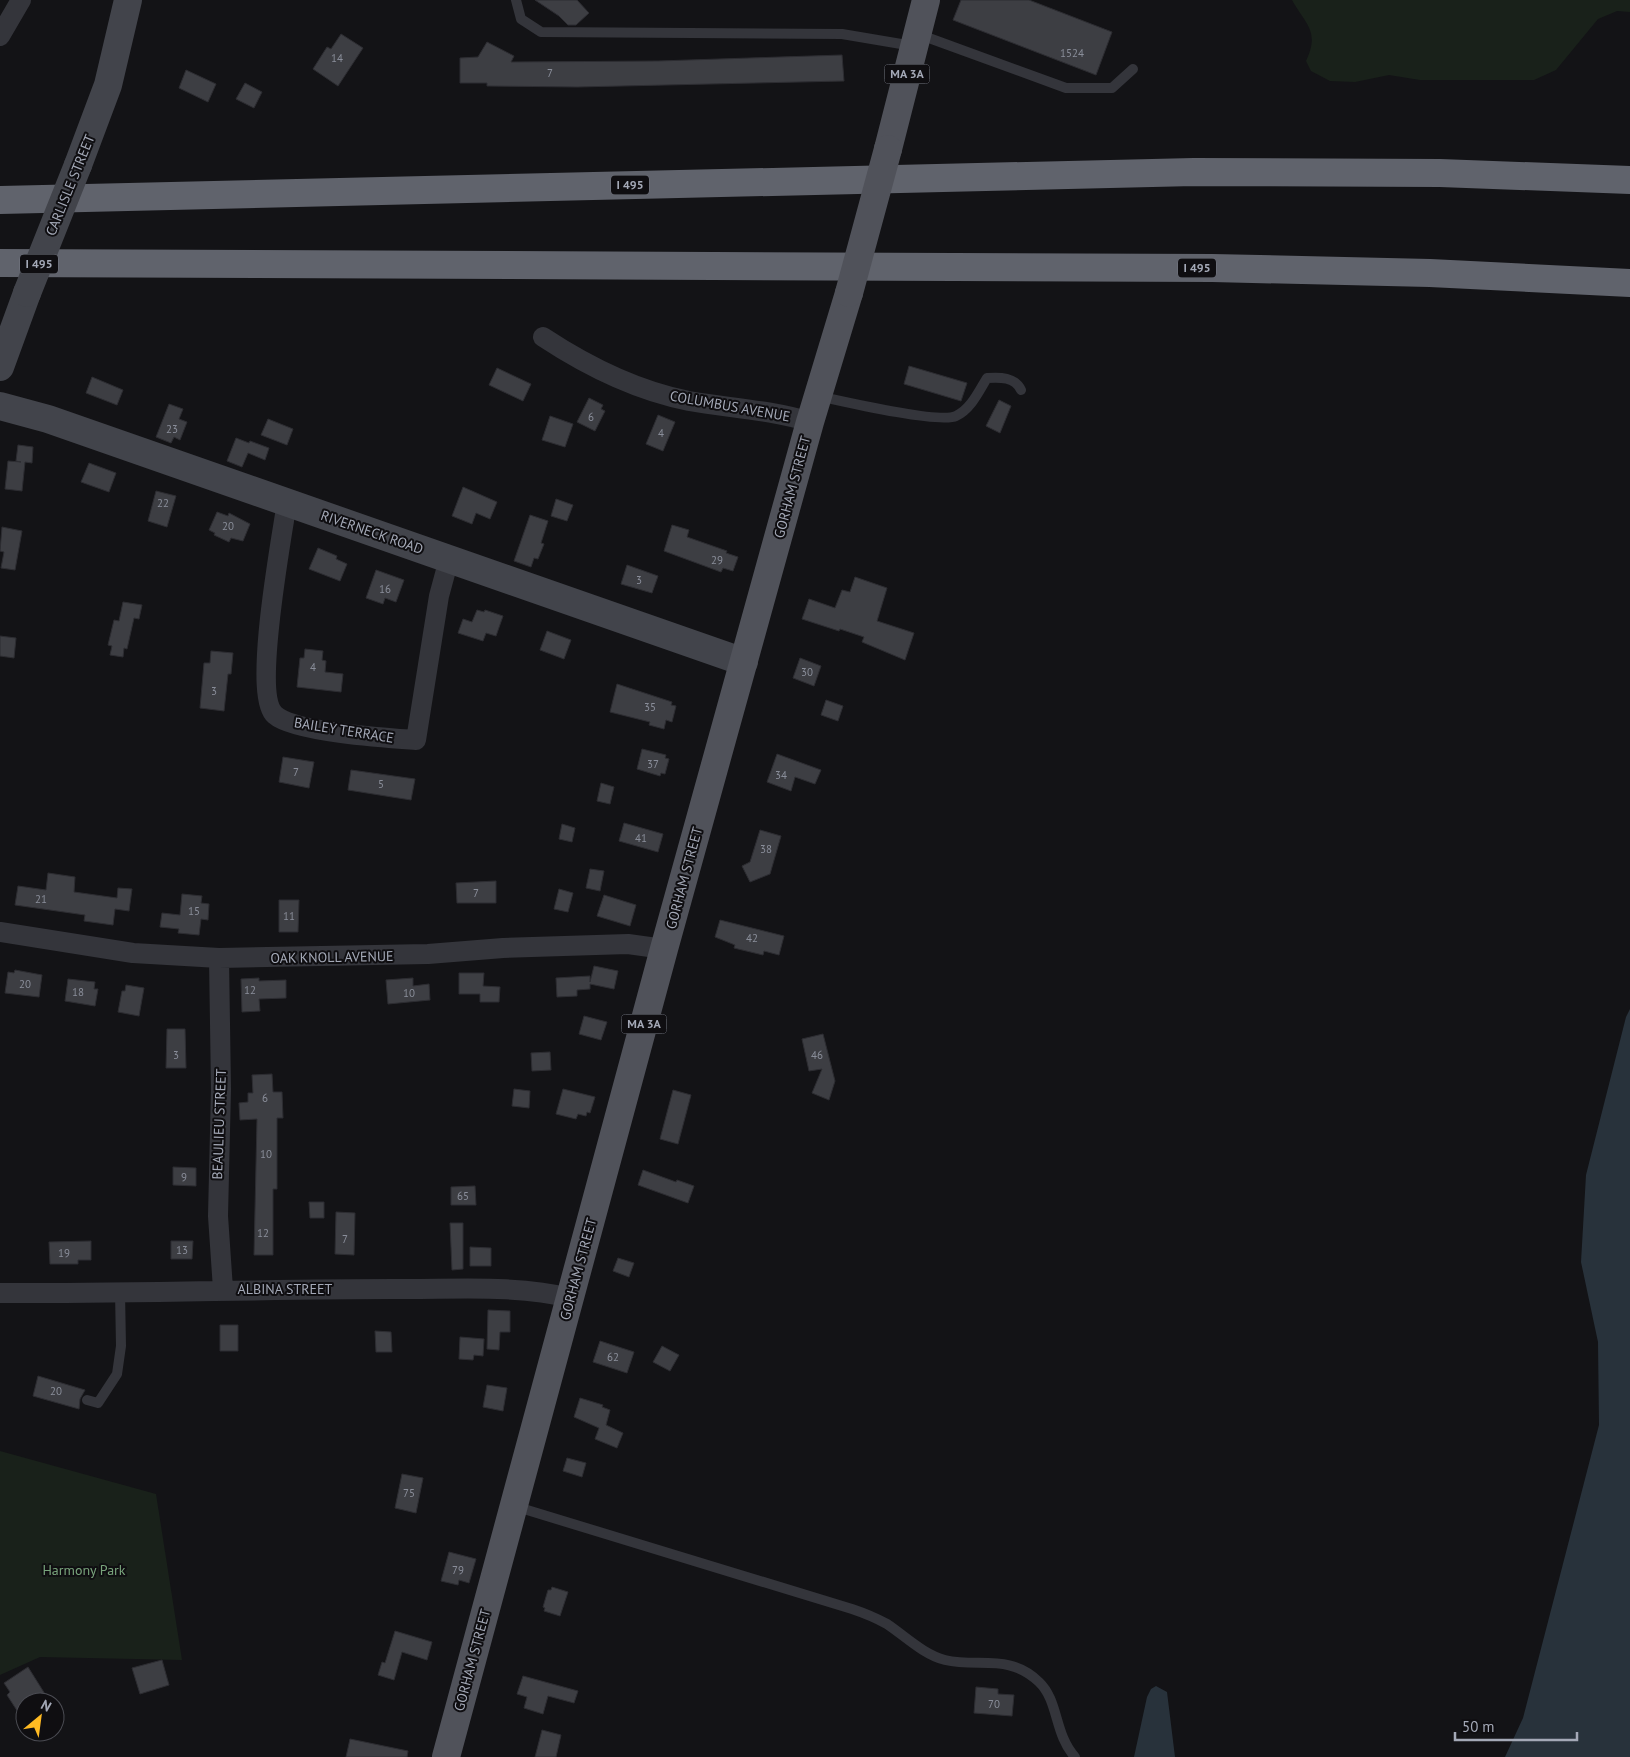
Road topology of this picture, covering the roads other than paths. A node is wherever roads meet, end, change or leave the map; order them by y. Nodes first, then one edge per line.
1 (21, 0) edge
2 (128, 0) edge
3 (516, 0) edge
4 (926, 0) edge
5 (0, 36) edge
6 (915, 40) junction
7 (1132, 69) dead end
8 (1630, 180) edge
9 (0, 200) edge
10 (0, 263) edge
11 (1630, 283) edge
12 (543, 337) dead end
13 (0, 367) edge
14 (1022, 390) dead end
15 (818, 396) junction
16 (0, 406) edge
17 (810, 422) junction
18 (287, 502) junction
19 (449, 559) junction
20 (744, 662) junction
21 (0, 932) edge
22 (664, 949) junction
23 (219, 958) junction
24 (223, 1289) junction
25 (120, 1292) junction
26 (0, 1293) edge
27 (570, 1298) junction
28 (87, 1400) dead end
29 (514, 1506) junction
30 (446, 1757) edge
31 (1075, 1757) edge

1 - 5 street
2 - 13 main road, CARLISLE STREET, bridge
3 - 6 lane
4 - 6 main road, GORHAM STREET / MA 3A
6 - 7 lane
6 - 15 main road, GORHAM STREET / MA 3A, bridge
8 - 9 highway, I 495
10 - 11 highway, I 495
12 - 17 street, COLUMBUS AVENUE
14 - 15 lane
15 - 17 main road, GORHAM STREET / MA 3A
16 - 18 main road, RIVERNECK ROAD
17 - 20 main road, GORHAM STREET / MA 3A
18 - 19 main road, RIVERNECK ROAD
18 - 19 street, BAILEY TERRACE
19 - 20 main road, RIVERNECK ROAD
20 - 22 main road, GORHAM STREET / MA 3A
21 - 23 street, OAK KNOLL AVENUE
22 - 23 street, OAK KNOLL AVENUE
22 - 27 main road, GORHAM STREET / MA 3A
23 - 24 street, BEAULIEU STREET
24 - 25 street, ALBINA STREET
24 - 27 street, ALBINA STREET
25 - 26 street, ALBINA STREET
25 - 28 lane
27 - 29 main road, GORHAM STREET / MA 3A
29 - 30 main road, GORHAM STREET / MA 3A
29 - 31 lane

